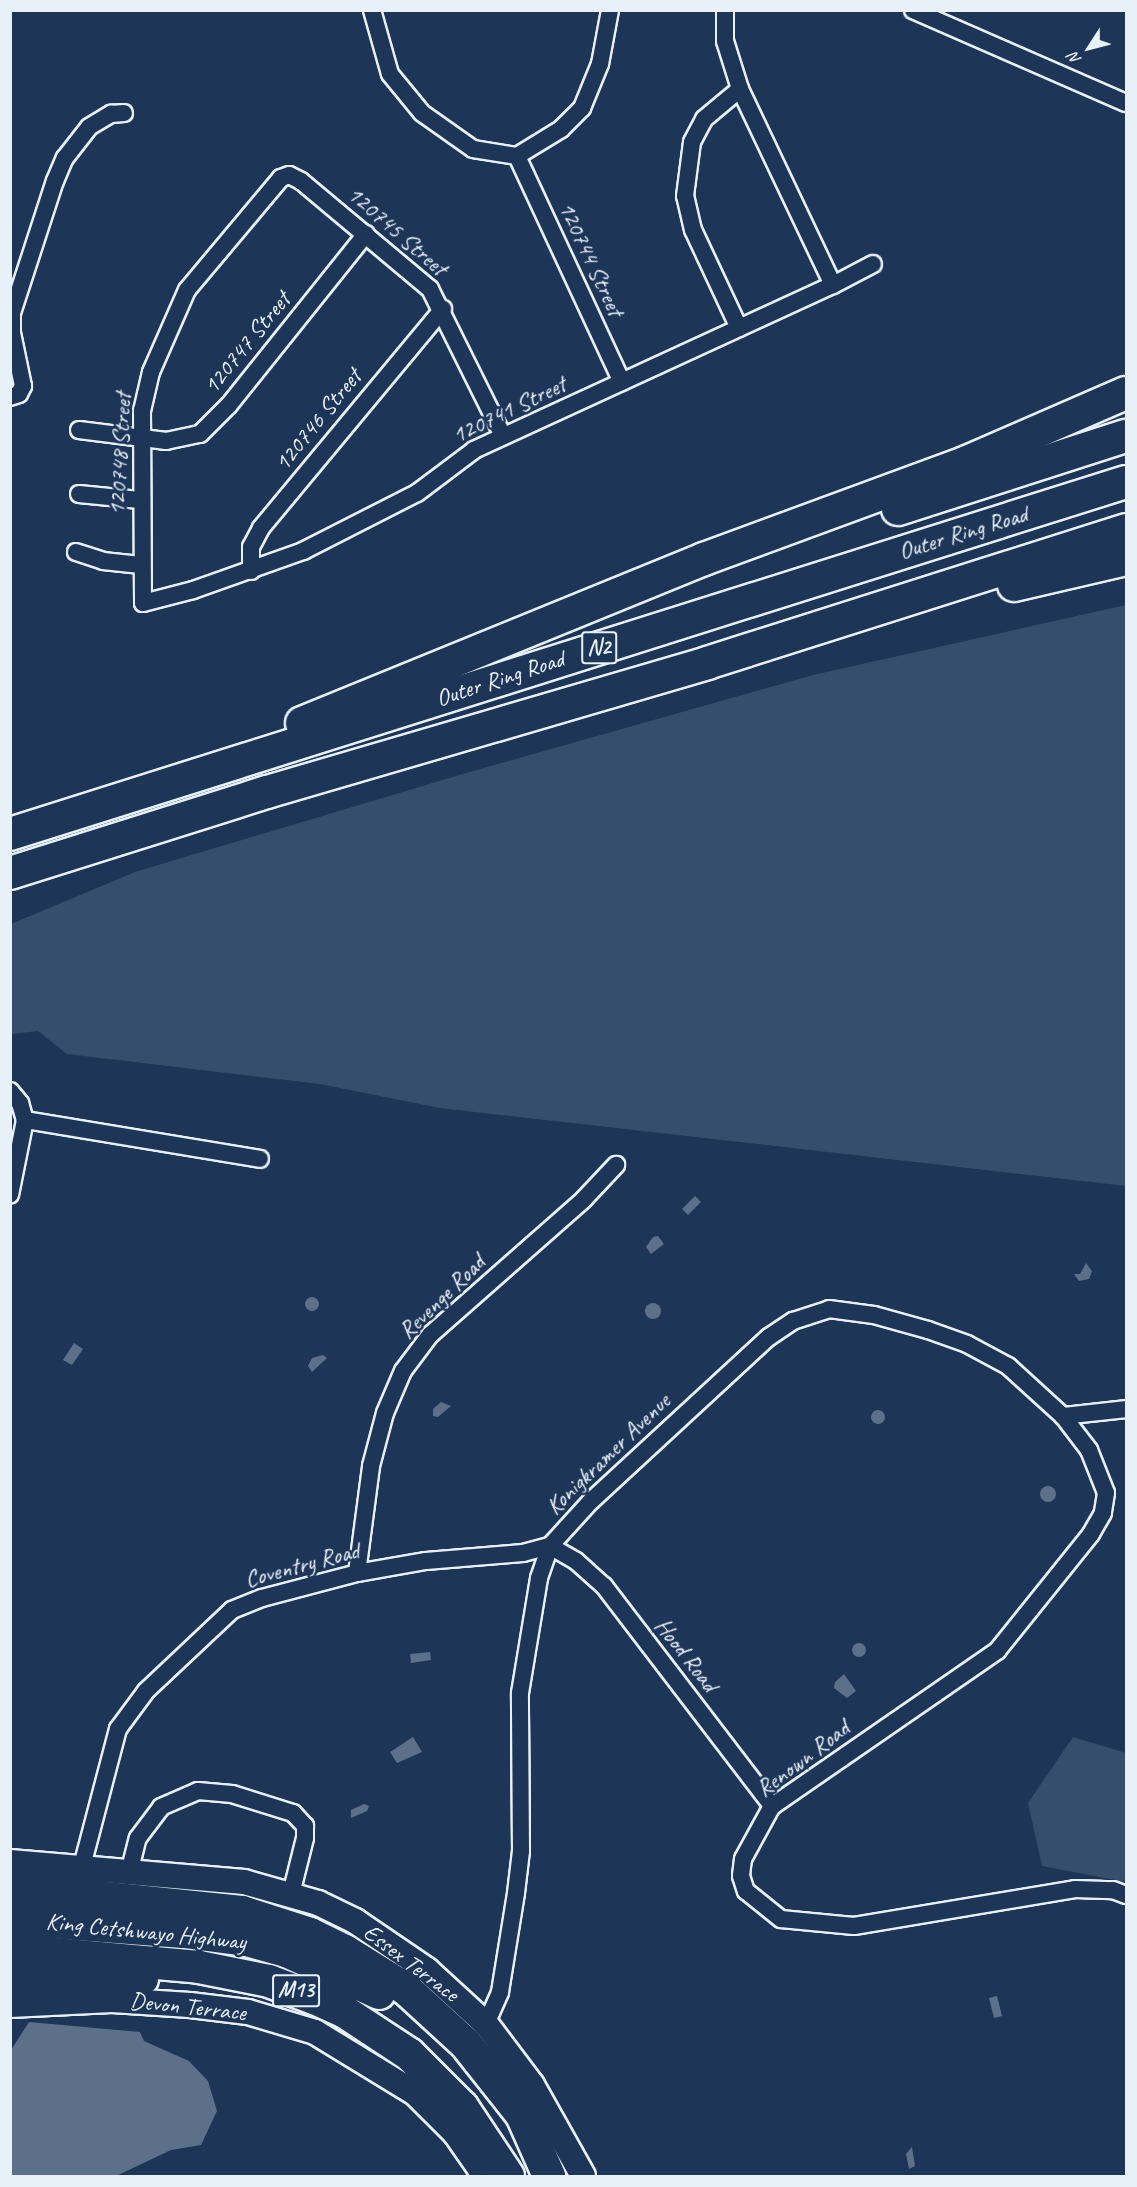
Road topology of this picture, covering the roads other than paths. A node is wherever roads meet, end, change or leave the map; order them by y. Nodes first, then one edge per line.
1 (372, 10) edge
2 (610, 10) edge
3 (725, 10) edge
4 (913, 10) edge
5 (740, 89) junction
6 (1126, 103) edge
7 (124, 113) dead end
8 (517, 156) junction
9 (289, 175) joint
10 (366, 234) junction
11 (873, 264) dead end
12 (833, 285) junction
13 (443, 309) junction
14 (740, 328) junction
15 (622, 382) junction
16 (1126, 393) edge
17 (10, 397) edge
18 (79, 430) dead end
19 (143, 436) junction
20 (503, 436) junction
21 (1126, 436) edge
22 (1126, 482) edge
23 (79, 494) dead end
24 (140, 500) junction
25 (1126, 530) edge
26 (76, 552) dead end
27 (1126, 559) edge
28 (141, 565) junction
29 (251, 571) junction
30 (143, 603) joint
31 (563, 617) junction
32 (707, 663) junction
33 (73, 815) junction
34 (10, 834) edge
35 (10, 873) edge
36 (10, 1091) edge
37 (25, 1120) junction
38 (260, 1159) dead end
39 (616, 1165) dead end
40 (10, 1195) edge
41 (1126, 1409) edge
42 (1063, 1416) junction
43 (550, 1546) junction
44 (357, 1573) junction
45 (772, 1806) junction
46 (10, 1862) edge
47 (81, 1870) junction
48 (129, 1873) junction
49 (10, 1888) edge
50 (291, 1894) junction
51 (1126, 1895) edge
52 (10, 1919) edge
53 (10, 1950) edge
54 (250, 1977) junction
55 (10, 1982) edge
56 (10, 2005) edge
57 (486, 2024) junction
58 (485, 2176) edge
59 (508, 2176) edge
60 (548, 2176) edge
61 (583, 2176) edge

1 - 8 street
2 - 8 street
3 - 5 street
4 - 6 street
5 - 12 street
5 - 14 street
7 - 17 street
8 - 15 street, 120744 Street
9 - 10 street, 120745 Street
9 - 19 street, 120748 Street
10 - 13 street, 120745 Street
10 - 19 street, 120747 Street
11 - 12 street, 120741 Street
12 - 14 street, 120741 Street
13 - 20 street, 120745 Street
13 - 29 street, 120746 Street
14 - 15 street, 120741 Street
15 - 20 street, 120741 Street
16 - 31 highway
18 - 19 street, 120747 Street
19 - 24 street, 120748 Street
20 - 29 street, 120741 Street
21 - 31 highway
22 - 33 highway, Outer Ring Road / N2
23 - 24 street
24 - 28 street, 120748 Street
25 - 32 highway, Outer Ring Road / N2
26 - 28 street
27 - 32 highway
28 - 30 street, 120748 Street
29 - 30 street, 120741 Street
31 - 33 highway
32 - 35 highway, Outer Ring Road / N2
33 - 34 highway, Outer Ring Road / N2
36 - 37 street
37 - 38 street
37 - 40 street
39 - 44 street, Revenge Road
41 - 42 street
42 - 43 street, Konigkramer Avenue
42 - 45 street, Renown Road
43 - 44 street, Coventry Road
43 - 45 street, Hood Road
43 - 57 street, Konigkramer Avenue
44 - 47 street, Coventry Road
45 - 51 street, Renown Road
46 - 47 street, Essex Terrace
47 - 48 street, Essex Terrace
48 - 50 street, Essex Terrace
48 - 50 street
49 - 60 highway
50 - 57 street, Essex Terrace
52 - 60 highway, King Cetshwayo Highway / M13
53 - 54 highway, King Cetshwayo Highway / M13
54 - 55 highway
54 - 59 highway, King Cetshwayo Highway / M13
56 - 58 street, Devon Terrace
57 - 61 street, Essex Terrace

